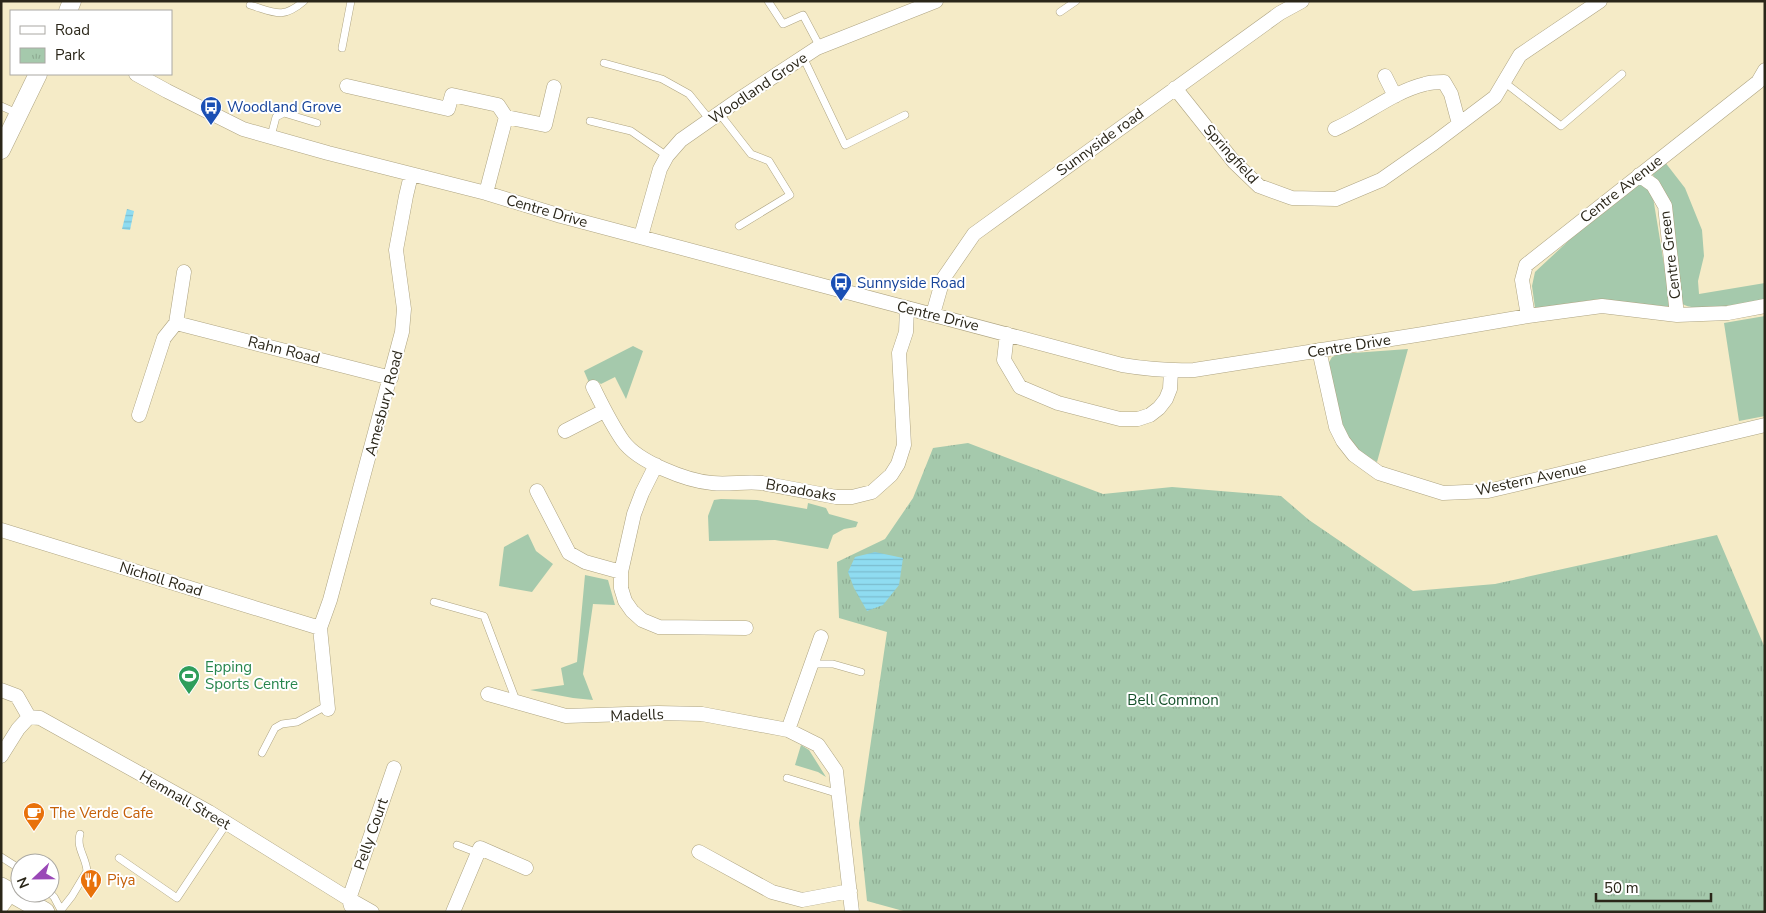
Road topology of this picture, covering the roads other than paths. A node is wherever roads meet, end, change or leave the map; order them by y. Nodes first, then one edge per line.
1 (304, 1) edge
2 (351, 1) edge
3 (768, 1) edge
4 (936, 1) edge
5 (1076, 1) edge
6 (1302, 1) edge
7 (1600, 1) edge
8 (250, 6) dead end
9 (1060, 12) dead end
10 (820, 47) junction
11 (342, 48) dead end
12 (803, 57) junction
13 (604, 63) dead end
14 (1622, 74) dead end
15 (38, 75) edge
16 (138, 75) edge
17 (1385, 76) dead end
18 (1762, 80) edge
19 (1504, 82) junction
20 (348, 86) dead end
21 (554, 88) dead end
22 (1175, 88) junction
23 (1395, 96) junction
24 (1, 106) edge
25 (19, 114) junction
26 (905, 115) dead end
27 (715, 116) junction
28 (506, 117) junction
29 (590, 121) dead end
30 (317, 123) dead end
31 (1459, 124) junction
32 (1335, 129) dead end
33 (271, 136) junction
34 (1, 150) edge
35 (667, 156) junction
36 (411, 174) junction
37 (1638, 175) junction
38 (486, 193) junction
39 (739, 226) dead end
40 (641, 236) junction
41 (184, 272) dead end
42 (1765, 306) edge
43 (907, 308) junction
44 (933, 314) junction
45 (1677, 315) junction
46 (1528, 316) junction
47 (176, 323) junction
48 (1007, 334) junction
49 (1319, 350) junction
50 (1171, 371) junction
51 (391, 378) junction
52 (593, 387) dead end
53 (604, 411) junction
54 (139, 415) dead end
55 (1765, 425) edge
56 (565, 431) dead end
57 (656, 465) junction
58 (537, 491) dead end
59 (1, 530) edge
60 (621, 572) junction
61 (434, 602) dead end
62 (320, 628) junction
63 (746, 628) dead end
64 (821, 637) dead end
65 (812, 664) junction
66 (861, 672) dead end
67 (1, 690) edge
68 (488, 694) dead end
69 (517, 703) junction
70 (328, 707) joint
71 (29, 717) junction
72 (788, 730) junction
73 (262, 753) dead end
74 (1, 756) edge
75 (394, 768) dead end
76 (787, 778) dead end
77 (839, 794) junction
78 (227, 823) junction
79 (80, 834) dead end
80 (456, 845) dead end
81 (699, 852) dead end
82 (478, 853) junction
83 (119, 858) dead end
84 (526, 868) dead end
85 (850, 891) junction
86 (5, 895) edge
87 (351, 906) edge
88 (56, 911) edge
89 (372, 912) edge
90 (453, 912) edge
91 (852, 912) edge

1 - 8 lane
2 - 11 lane
3 - 10 lane
4 - 10 street, Woodland Grove
5 - 9 lane
6 - 22 street, Sunnyside road
7 - 19 street, Springfield
10 - 12 street, Woodland Grove
12 - 26 lane
12 - 27 street, Woodland Grove
13 - 27 lane
14 - 19 lane
15 - 25 street
16 - 33 street, Centre Drive
17 - 23 street
18 - 37 street, Centre Avenue
19 - 31 street, Springfield
20 - 28 street
21 - 28 street
22 - 31 street, Springfield
22 - 44 street, Sunnyside road
23 - 31 street
23 - 32 street
24 - 25 lane
25 - 34 street
27 - 35 street, Woodland Grove
27 - 39 lane
28 - 38 street
29 - 35 lane
30 - 33 lane
33 - 36 street, Centre Drive
35 - 40 street, Woodland Grove
36 - 38 street, Centre Drive
36 - 51 street, Amesbury Road
37 - 45 street, Centre Green
37 - 46 street, Centre Avenue
38 - 40 street, Centre Drive
40 - 43 street, Centre Drive
41 - 47 street
42 - 45 street, Centre Drive
43 - 44 street, Centre Drive
43 - 57 street, Broadoaks
44 - 48 street, Centre Drive
45 - 46 street, Centre Drive
46 - 49 street, Centre Drive
47 - 51 street, Rahn Road
47 - 54 street
48 - 50 street, Centre Drive
48 - 50 street
49 - 50 street, Centre Drive
49 - 55 street, Western Avenue
51 - 62 street, Amesbury Road
52 - 53 street, Broadoaks
53 - 56 street
53 - 57 street, Broadoaks
57 - 60 street
58 - 60 street
59 - 62 street, Nicholl Road
60 - 63 street
61 - 69 lane
62 - 70 street
64 - 65 street
65 - 66 lane
65 - 72 street
67 - 71 street
68 - 69 street, Madells
69 - 72 street, Madells
70 - 73 lane
71 - 74 street
71 - 78 street, Hemnall Street
72 - 77 street, Madells
75 - 87 street, Pelly Court
76 - 77 lane
77 - 85 street, Madells
78 - 83 lane
78 - 87 street, Hemnall Street
79 - 88 lane
80 - 82 lane
81 - 85 street
82 - 84 street
82 - 90 street
85 - 91 street, Madells
86 - 88 main road
87 - 89 street, Hemnall Street

